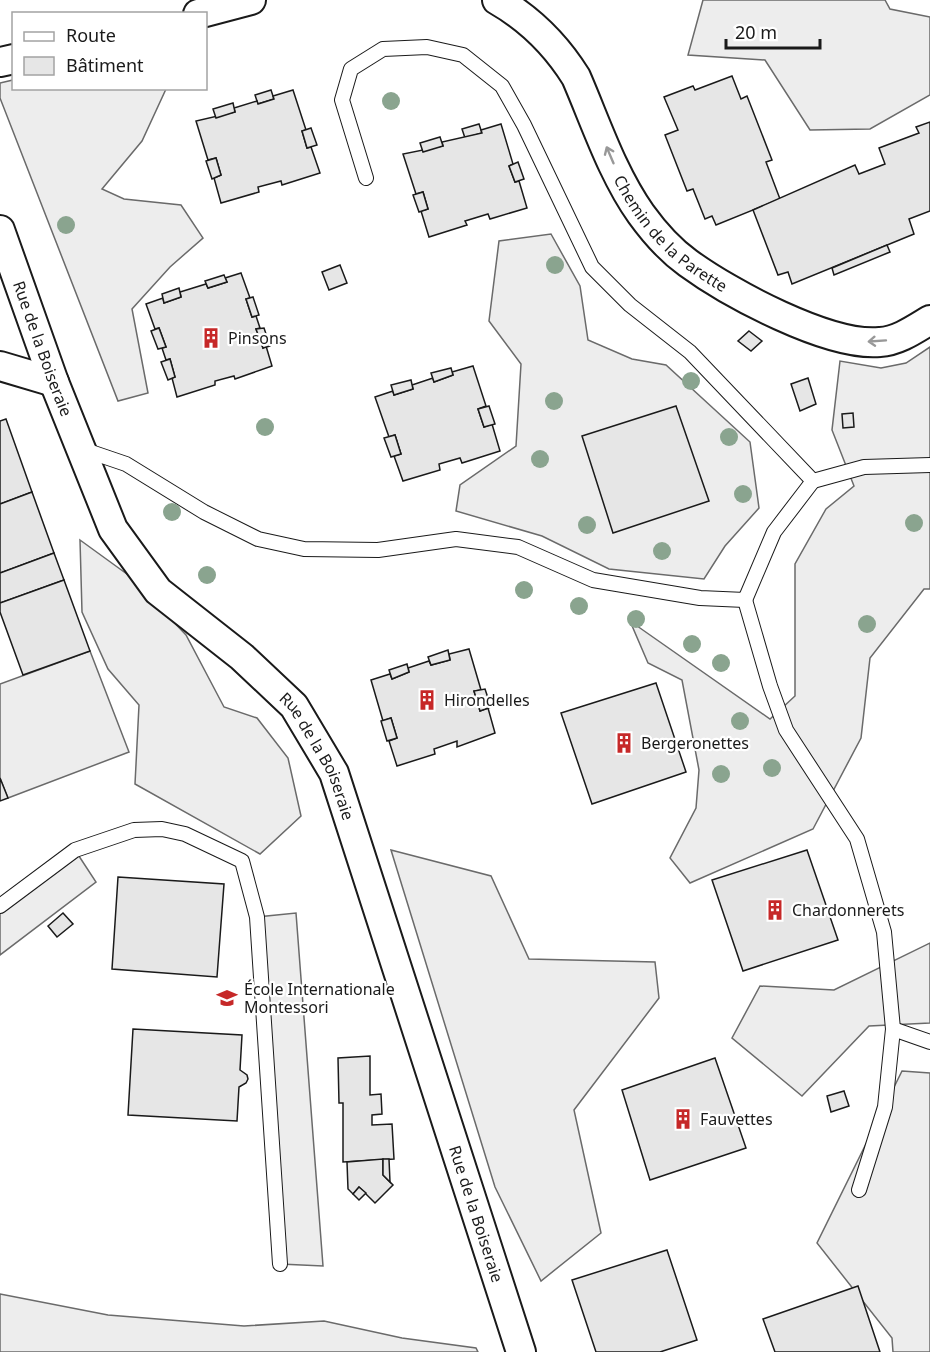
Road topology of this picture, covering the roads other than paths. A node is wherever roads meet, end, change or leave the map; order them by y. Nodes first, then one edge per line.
1 (251, 0) edge
2 (497, 0) edge
3 (206, 12) edge
4 (366, 178) dead end
5 (3, 253) edge
6 (930, 320) edge
7 (0, 366) edge
8 (54, 382) junction
9 (82, 449) junction
10 (930, 465) edge
11 (813, 481) junction
12 (746, 600) junction
13 (0, 906) edge
14 (893, 1029) junction
15 (930, 1042) edge
16 (859, 1190) dead end
17 (280, 1264) dead end
18 (521, 1352) edge

1 - 3 street
6 -> 2 street, Chemin de la Parette
4 - 11 lane
5 - 8 street, Rue de la Boiseraie
7 - 8 street
8 - 9 street, Rue de la Boiseraie
9 - 12 lane
9 - 18 street, Rue de la Boiseraie
10 - 11 lane
11 - 12 lane
12 - 14 lane
13 - 17 lane
14 - 15 lane
14 - 16 lane

